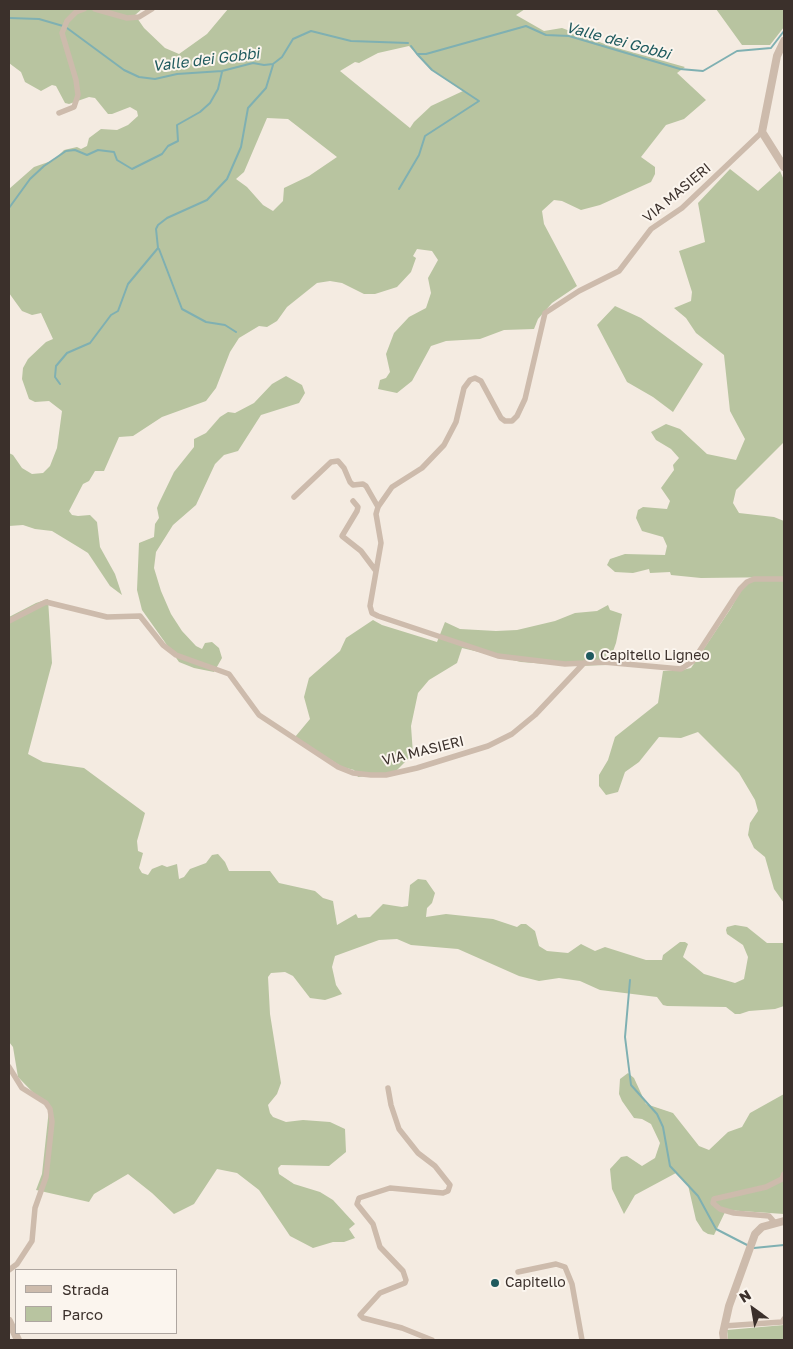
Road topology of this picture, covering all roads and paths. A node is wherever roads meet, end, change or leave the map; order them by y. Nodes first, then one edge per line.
1 (84, 9) edge
2 (95, 9) edge
3 (152, 9) edge
4 (784, 41) edge
5 (59, 113) dead end
6 (762, 132) junction
7 (784, 167) edge
8 (294, 497) dead end
9 (353, 501) dead end
10 (378, 507) junction
11 (376, 571) junction
12 (784, 579) edge
13 (9, 621) edge
14 (584, 663) junction
15 (9, 1067) edge
16 (388, 1088) dead end
17 (784, 1174) edge
18 (784, 1221) edge
19 (775, 1223) junction
20 (9, 1270) edge
21 (518, 1272) dead end
22 (784, 1319) edge
23 (9, 1321) edge
24 (724, 1326) junction
25 (15, 1334) edge
26 (432, 1340) edge
27 (582, 1340) edge
28 (724, 1340) edge

1 - 5 street
2 - 3 street
4 - 6 street
6 - 7 street
6 - 10 street, VIA MASIERI
8 - 10 street
9 - 11 street
10 - 11 street
11 - 14 street
12 - 14 street
13 - 14 street, VIA MASIERI
15 - 20 street
16 - 26 street
17 - 19 street
18 - 19 street
19 - 24 street
21 - 27 street
22 - 24 street
23 - 25 street
24 - 28 street

